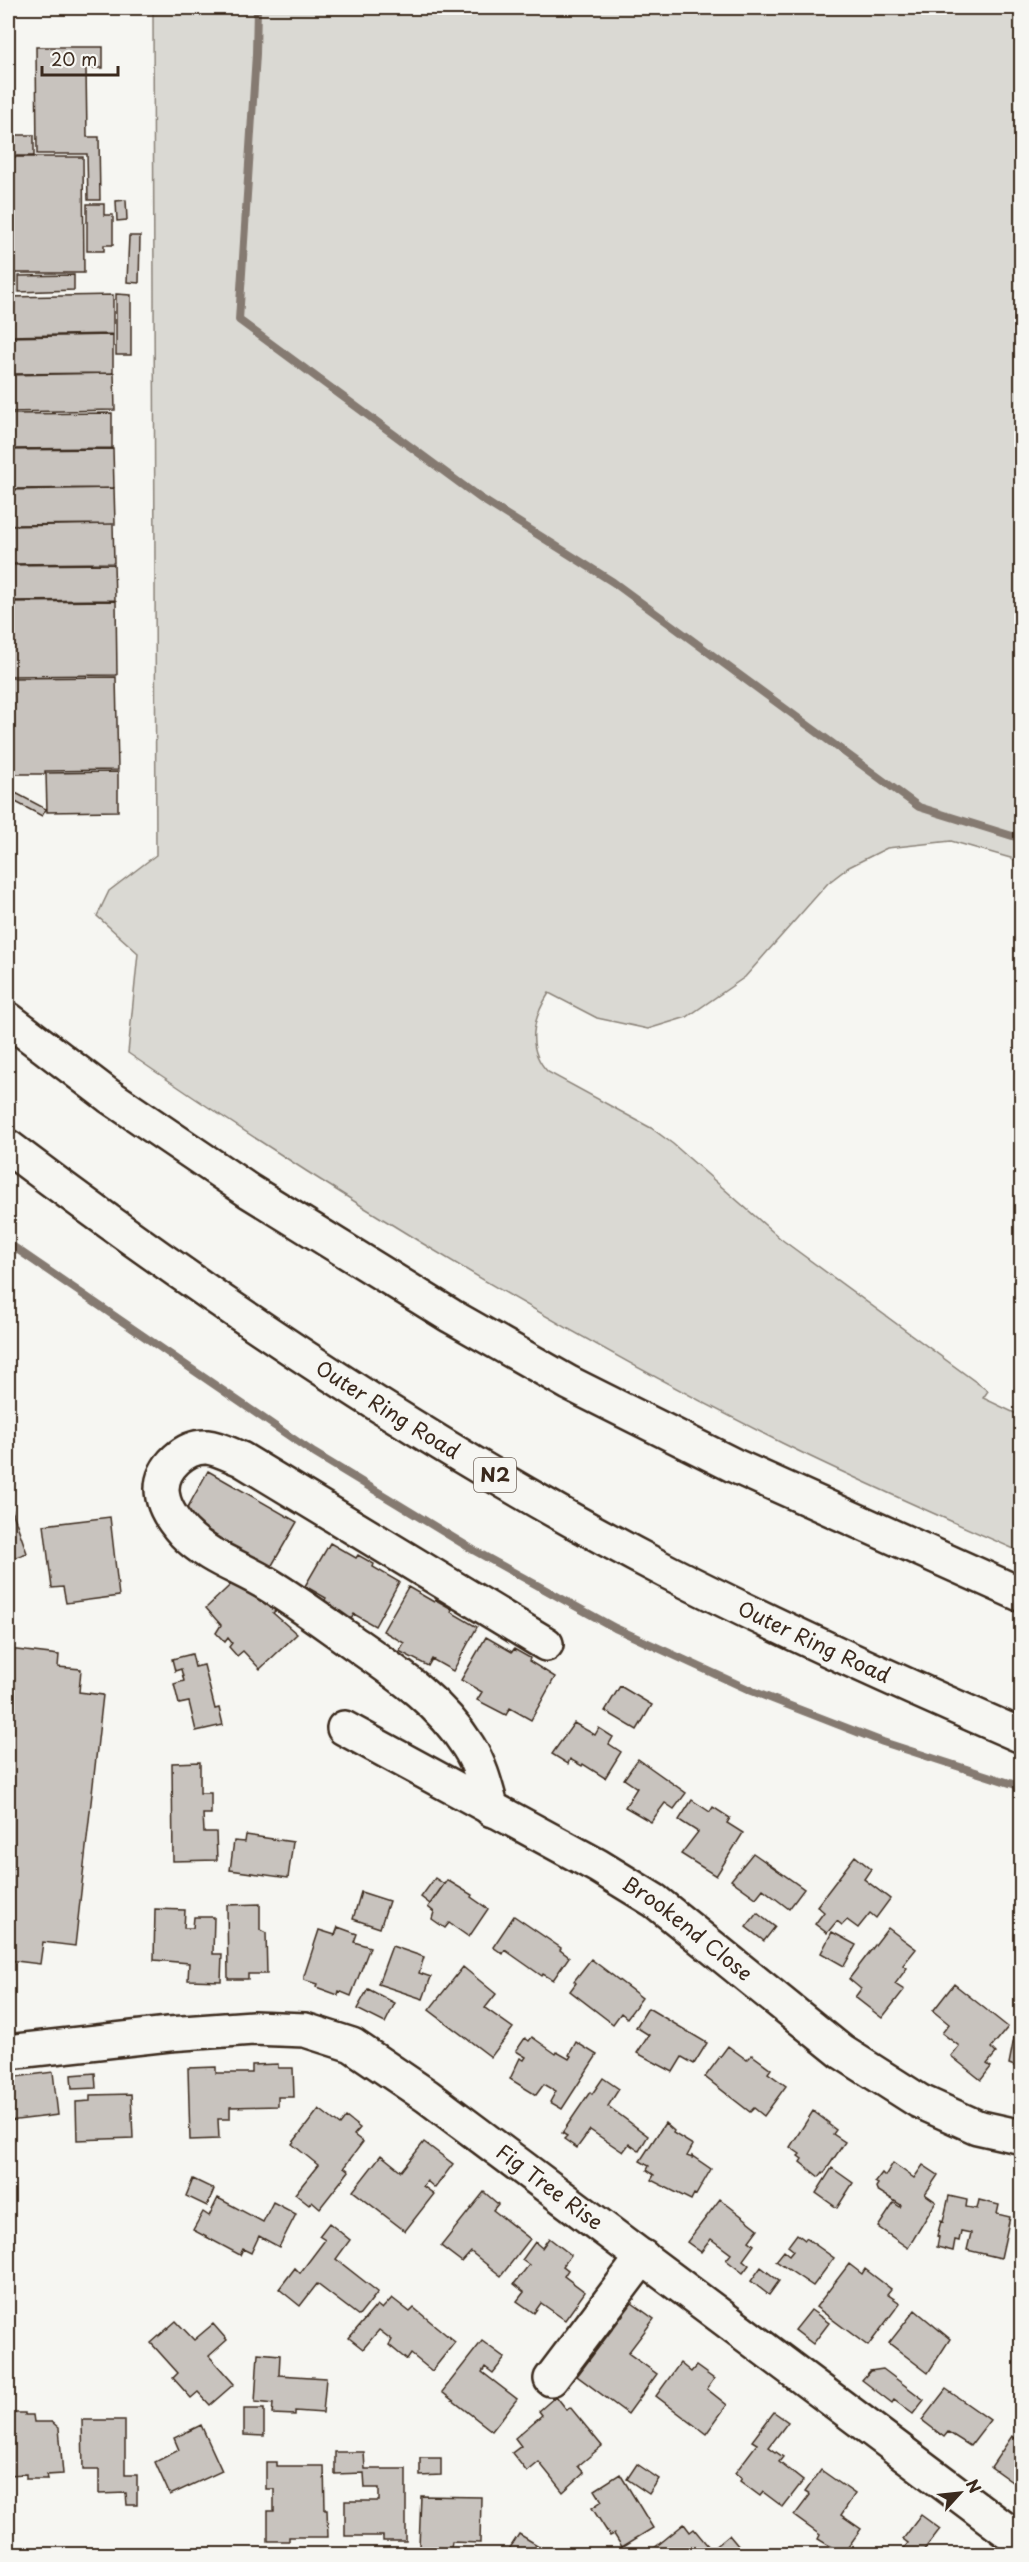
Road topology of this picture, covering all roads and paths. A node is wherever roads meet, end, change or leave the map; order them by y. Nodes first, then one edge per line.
1 (8, 1019) edge
2 (8, 1147) edge
3 (1022, 1595) edge
4 (546, 1644) dead end
5 (344, 1728) dead end
6 (1022, 1736) edge
7 (492, 1810) junction
8 (8, 2052) edge
9 (1022, 2137) edge
10 (643, 2257) junction
11 (550, 2379) dead end
12 (1022, 2542) edge

1 - 3 main road
2 - 6 main road, Outer Ring Road / N2
4 - 7 main road
5 - 7 main road, Brookend Close
7 - 9 main road, Brookend Close
8 - 10 main road, Fig Tree Rise
10 - 11 main road
10 - 12 main road, Fig Tree Rise

